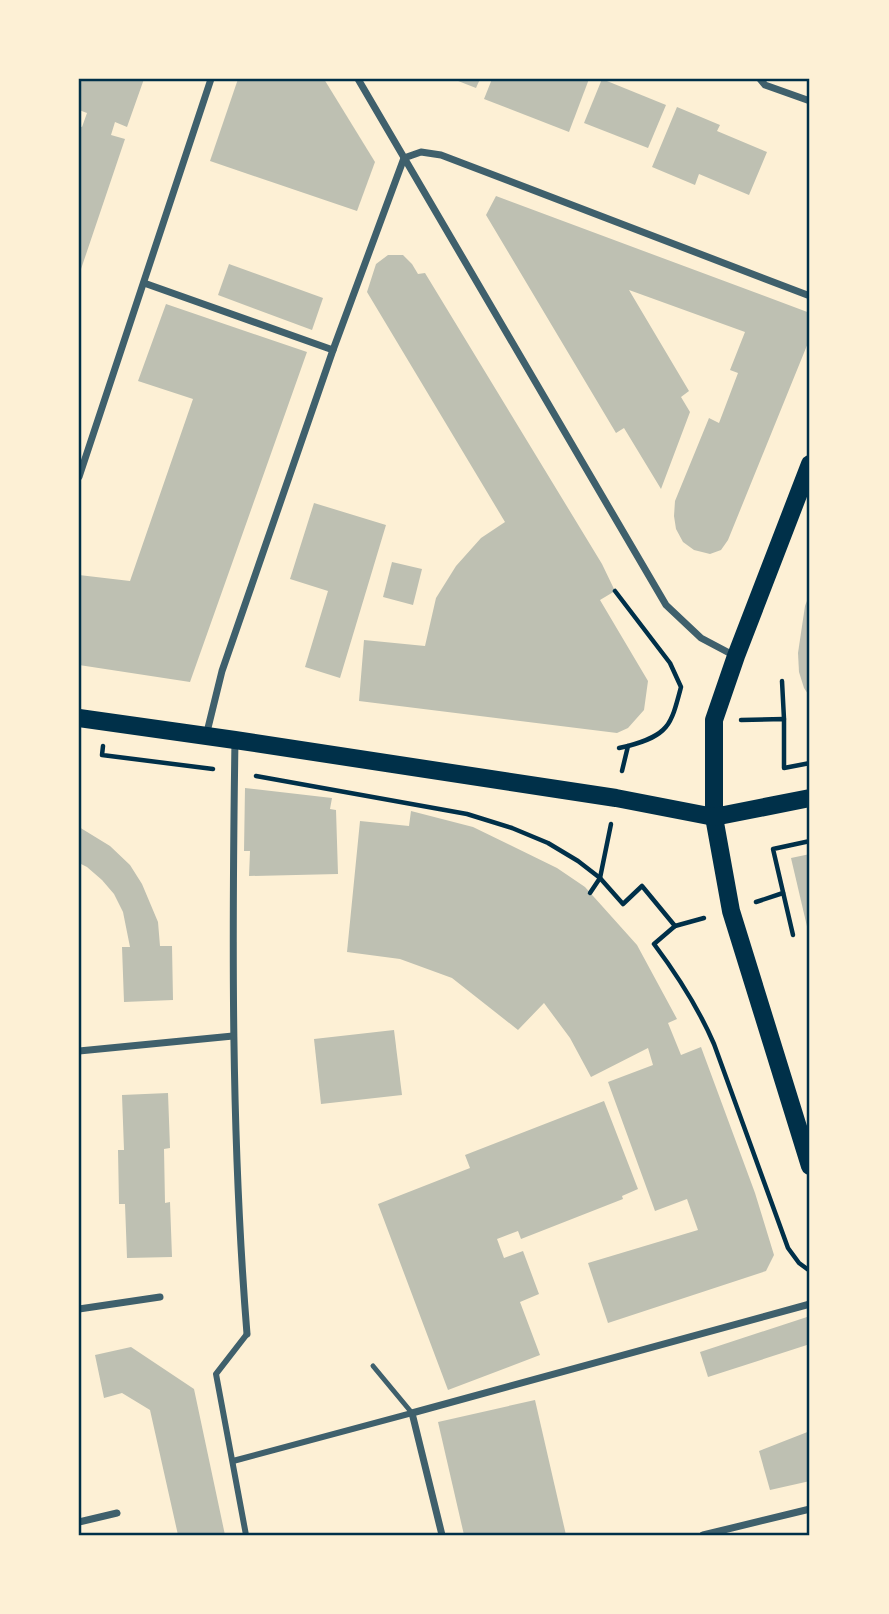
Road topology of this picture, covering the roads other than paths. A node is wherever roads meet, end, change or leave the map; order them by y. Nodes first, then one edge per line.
1 (211, 79) edge
2 (358, 79) edge
3 (760, 79) edge
4 (810, 101) edge
5 (404, 158) junction
6 (144, 283) junction
7 (810, 296) edge
8 (333, 350) junction
9 (810, 464) edge
10 (79, 477) edge
11 (736, 656) junction
12 (79, 718) edge
13 (206, 736) junction
14 (235, 740) junction
15 (810, 798) edge
16 (714, 817) junction
17 (233, 1036) junction
18 (79, 1051) edge
19 (810, 1166) edge
20 (160, 1297) dead end
21 (810, 1304) edge
22 (79, 1309) edge
23 (247, 1334) joint
24 (373, 1366) dead end
25 (412, 1413) junction
26 (233, 1461) junction
27 (810, 1509) edge
28 (117, 1513) dead end
29 (79, 1522) edge
30 (246, 1535) edge
31 (442, 1535) edge
32 (703, 1535) edge

1 - 6 street
2 - 5 street
3 - 4 street
5 - 7 street
5 - 8 street
5 - 11 street
6 - 8 street
6 - 10 street
8 - 13 street
9 - 11 main road
11 - 16 main road
12 - 13 main road
13 - 14 main road
14 - 16 main road
14 - 17 street
15 - 16 main road
16 - 19 main road
17 - 18 street
17 - 23 street
20 - 22 street
21 - 25 street
23 - 26 street
24 - 25 lane
25 - 26 street
25 - 31 street
26 - 30 street
27 - 32 street
28 - 29 street

